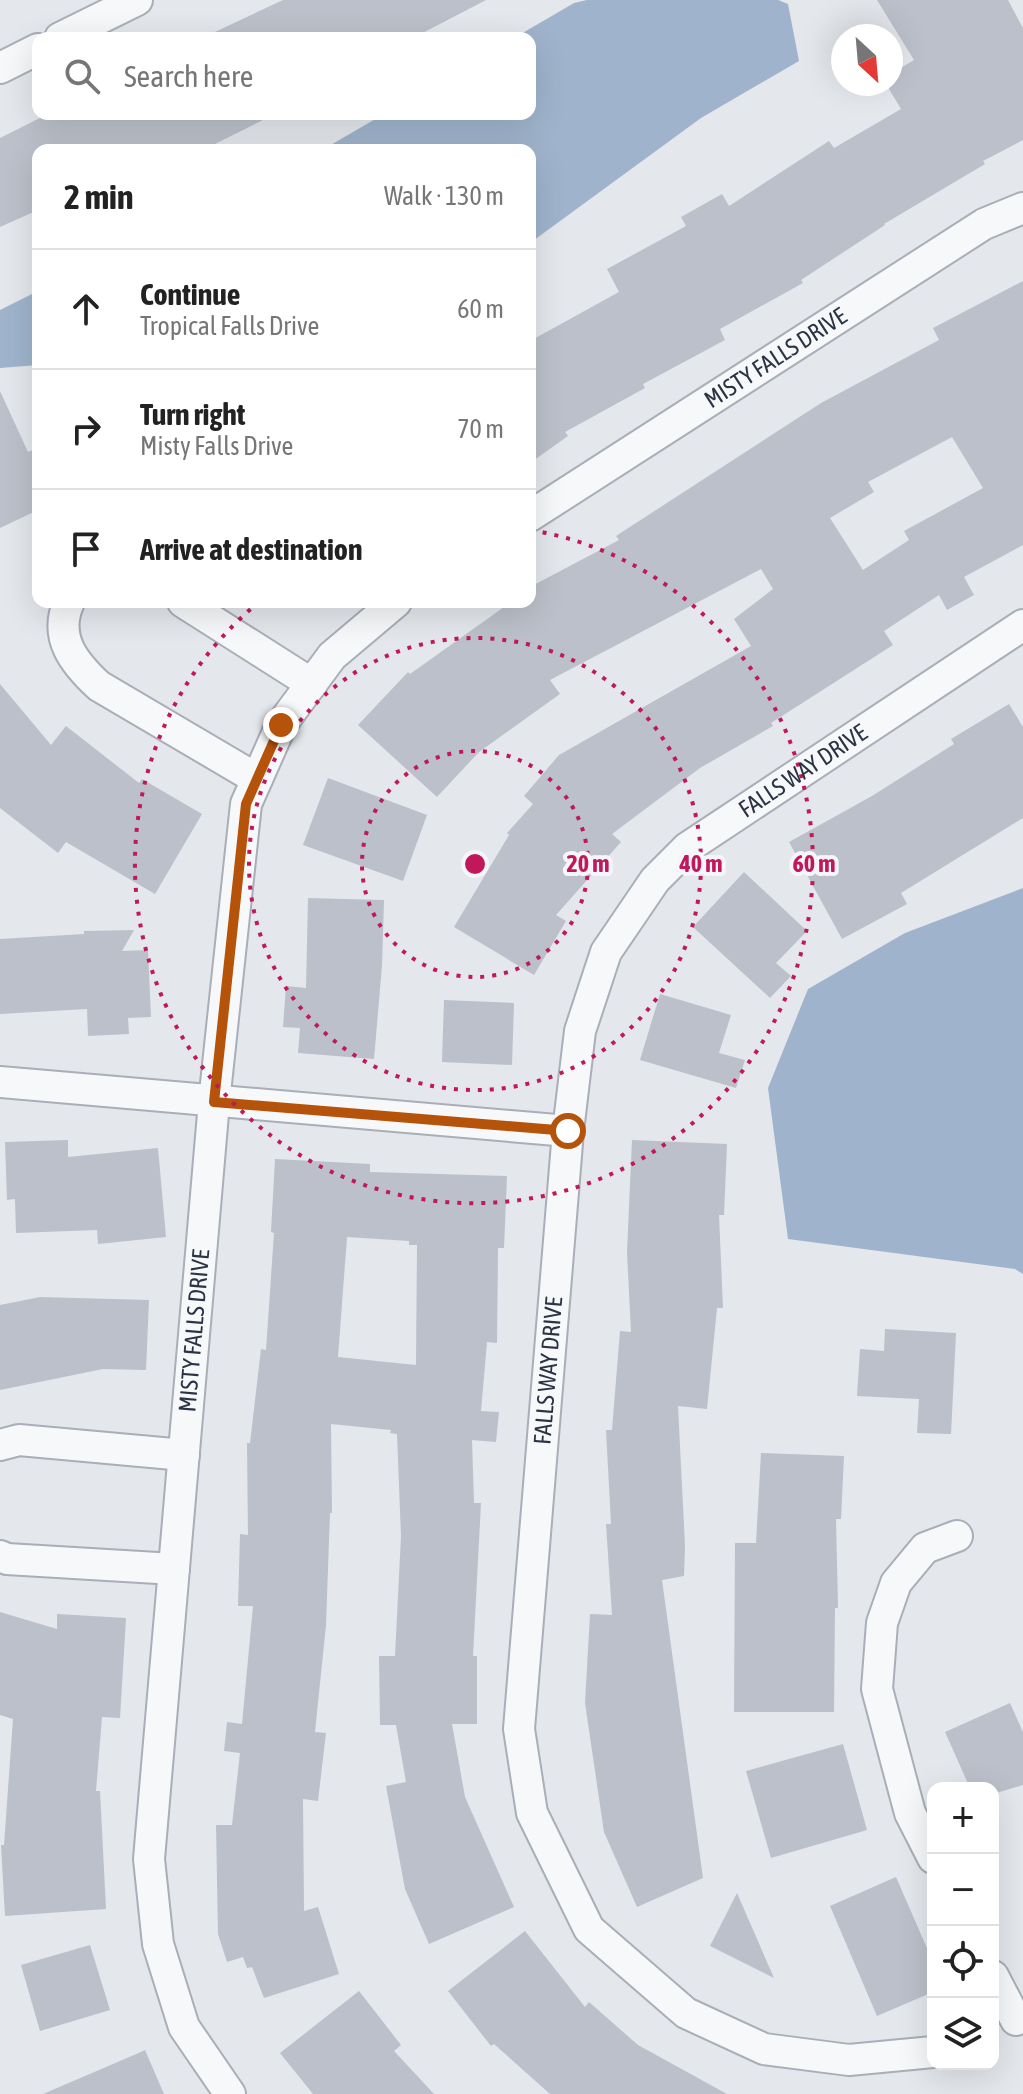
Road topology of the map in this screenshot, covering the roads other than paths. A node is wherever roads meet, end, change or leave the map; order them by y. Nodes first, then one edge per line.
1 (137, 0) edge
2 (72, 32) edge
3 (32, 52) edge
4 (0, 68) edge
5 (1023, 208) edge
6 (536, 512) edge
7 (67, 608) edge
8 (192, 608) edge
9 (389, 608) edge
10 (1023, 625) edge
11 (312, 684) junction
12 (257, 779) junction
13 (0, 1082) edge
14 (214, 1102) junction
15 (568, 1131) junction
16 (0, 1445) edge
17 (184, 1455) junction
18 (957, 1536) dead end
19 (0, 1556) edge
20 (174, 1569) junction
21 (931, 1854) edge
22 (999, 1991) edge
23 (1011, 2022) edge
24 (927, 2053) edge
25 (230, 2094) edge

1 - 2 street
3 - 4 street
5 - 6 street, MISTY FALLS DRIVE
7 - 12 street
8 - 11 street
9 - 11 street, MISTY FALLS DRIVE
10 - 15 street, FALLS WAY DRIVE
11 - 12 street, MISTY FALLS DRIVE
12 - 14 street, MISTY FALLS DRIVE
13 - 14 street
14 - 15 street
14 - 17 street, MISTY FALLS DRIVE
15 - 24 street, FALLS WAY DRIVE
16 - 17 street
17 - 20 street, MISTY FALLS DRIVE
18 - 21 street
19 - 20 street
20 - 25 street, MISTY FALLS DRIVE
22 - 23 street

